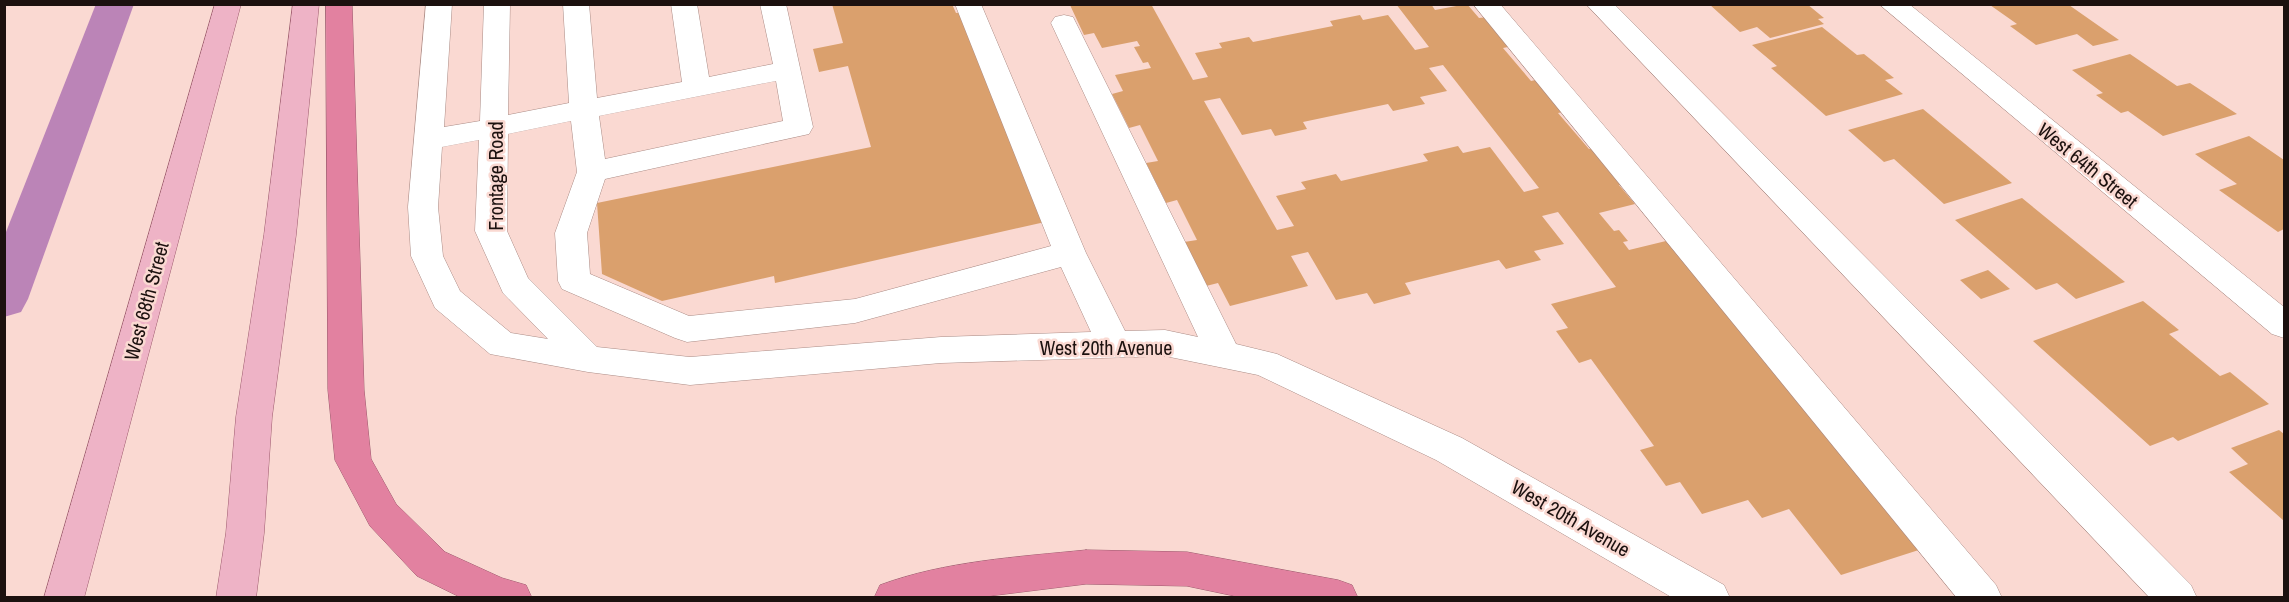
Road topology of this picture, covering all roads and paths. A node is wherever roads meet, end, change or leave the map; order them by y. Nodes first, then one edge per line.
1 (228, 4) edge
2 (306, 4) edge
3 (339, 4) edge
4 (439, 4) edge
5 (497, 4) edge
6 (576, 4) edge
7 (684, 4) edge
8 (773, 4) edge
9 (968, 4) edge
10 (1486, 4) edge
11 (1599, 4) edge
12 (1892, 4) edge
13 (1064, 23) dead end
14 (788, 70) junction
15 (697, 88) junction
16 (584, 110) junction
17 (494, 128) junction
18 (428, 140) junction
19 (592, 172) junction
20 (1070, 253) junction
21 (2284, 325) edge
22 (1114, 344) junction
23 (1224, 355) junction
24 (588, 359) junction
25 (64, 597) edge
26 (236, 597) edge
27 (512, 597) edge
28 (894, 597) edge
29 (1338, 597) edge
30 (1710, 597) edge
31 (1982, 597) edge
32 (2177, 597) edge

1 - 25 main road, West 68th Street
2 - 26 main road
3 - 27 highway
4 - 18 street
5 - 17 street, Frontage Road
6 - 16 street
7 - 15 street
8 - 14 street
9 - 20 street
10 - 31 street
11 - 32 street
12 - 21 street, West 64th Street
13 - 23 street
14 - 15 street
14 - 19 street
15 - 16 street
16 - 17 street
16 - 19 street
17 - 18 street
17 - 24 street, Frontage Road
18 - 24 street
19 - 20 street
20 - 22 street
22 - 23 street, West 20th Avenue
22 - 24 street, West 20th Avenue
23 - 30 street, West 20th Avenue
28 - 29 highway

